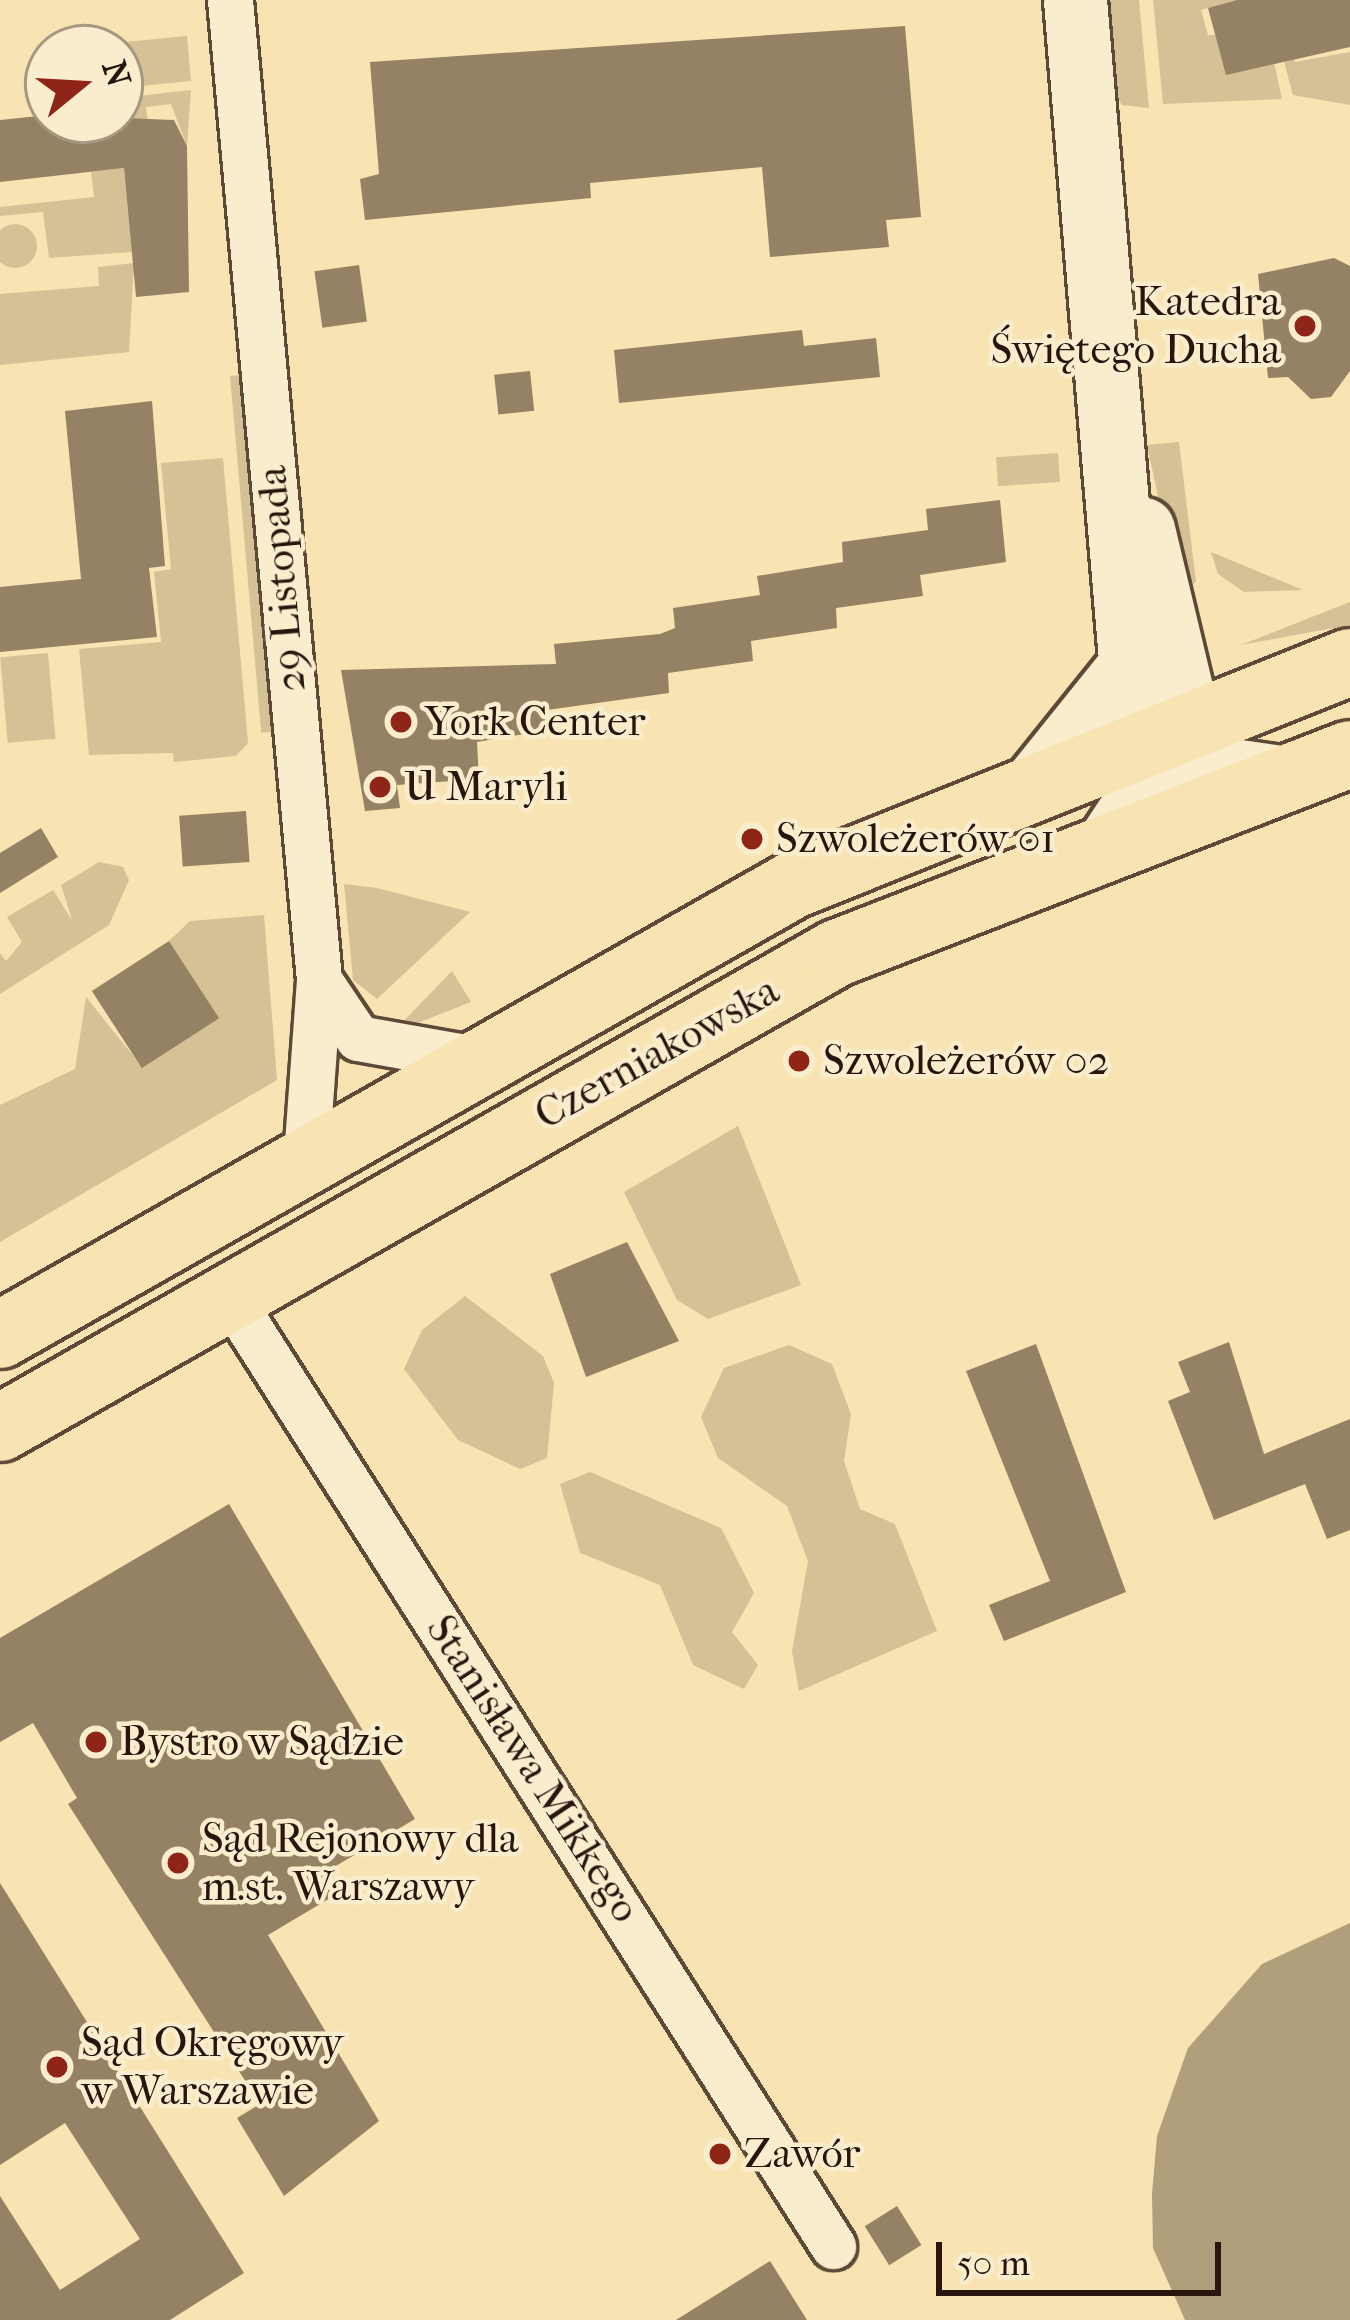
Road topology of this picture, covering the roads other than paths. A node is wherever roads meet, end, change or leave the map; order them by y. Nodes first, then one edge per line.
1 (230, 0) edge
2 (1075, 0) edge
3 (1155, 659) junction
4 (1333, 669) edge
5 (1168, 738) junction
6 (1350, 754) edge
7 (1287, 778) junction
8 (1034, 785) junction
9 (1105, 848) junction
10 (319, 980) junction
11 (476, 1059) junction
12 (306, 1158) junction
13 (229, 1296) junction
14 (0, 1335) edge
15 (0, 1428) edge
16 (833, 2246) dead end

1 - 10 street, 29 Listopada
2 - 3 street
3 - 4 street
3 - 5 street
3 - 8 street
4 - 5 main road, Czerniakowska
5 - 7 street
5 - 8 main road, Czerniakowska
5 - 9 street
6 - 7 main road, Czerniakowska
7 - 9 main road, Czerniakowska
8 - 11 main road, Czerniakowska
9 - 13 main road, Czerniakowska
10 - 11 street
10 - 12 street, 29 Listopada
11 - 12 main road, Czerniakowska
12 - 14 main road, Czerniakowska
13 - 15 main road, Czerniakowska
13 - 16 street, Stanisława Mikkego

